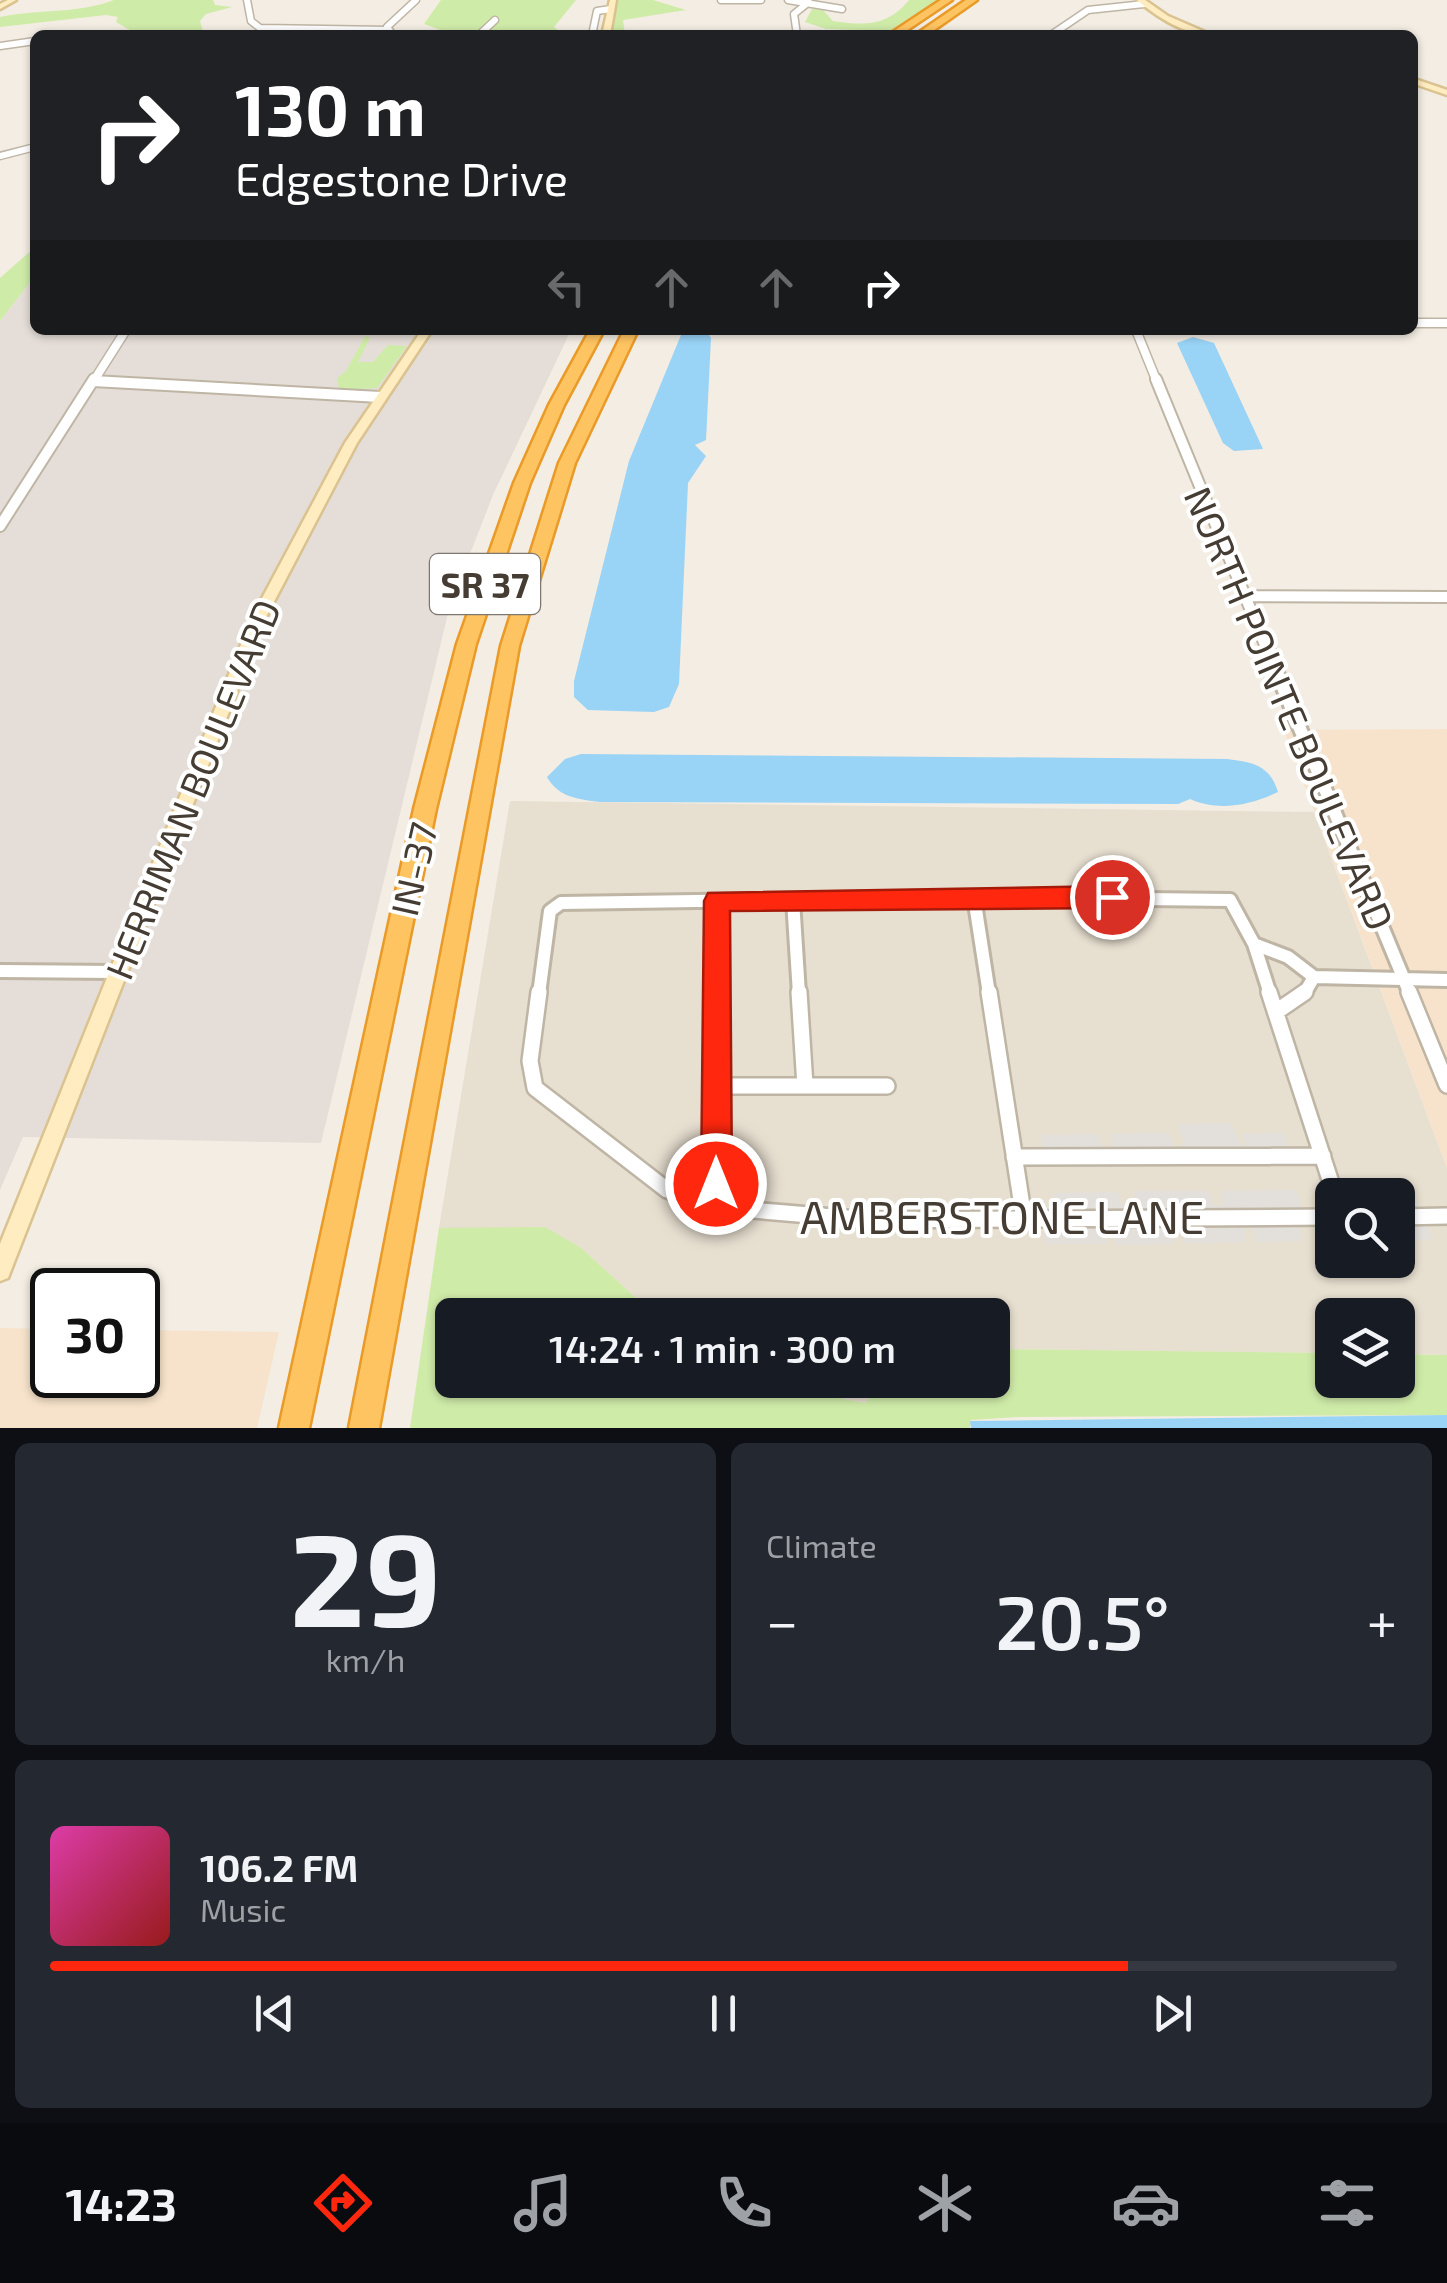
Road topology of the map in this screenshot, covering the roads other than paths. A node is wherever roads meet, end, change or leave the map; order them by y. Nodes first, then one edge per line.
1 (13, 0) edge
2 (247, 0) edge
3 (416, 0) edge
4 (721, 0) edge
5 (761, 0) edge
6 (788, 0) edge
7 (947, 0) edge
8 (972, 0) edge
9 (811, 1) edge
10 (1136, 2) edge
11 (612, 4) edge
12 (0, 8) edge
13 (842, 9) dead end
14 (495, 20) dead end
15 (260, 28) joint
16 (325, 30) edge
17 (392, 30) edge
18 (484, 30) edge
19 (593, 30) edge
20 (607, 30) edge
21 (796, 30) edge
22 (901, 30) edge
23 (927, 30) edge
24 (1058, 30) edge
25 (1178, 30) edge
26 (1194, 30) edge
27 (30, 42) edge
28 (0, 46) edge
29 (1418, 79) edge
30 (1447, 89) edge
31 (30, 148) edge
32 (0, 156) edge
33 (1418, 323) edge
34 (1447, 323) edge
35 (123, 335) edge
36 (423, 335) edge
37 (594, 335) edge
38 (628, 335) edge
39 (1138, 335) edge
40 (93, 381) junction
41 (380, 397) junction
42 (0, 526) edge
43 (1243, 596) junction
44 (1447, 597) edge
45 (974, 897) junction
46 (793, 900) junction
47 (717, 901) junction
48 (1254, 944) junction
49 (0, 971) edge
50 (117, 972) junction
51 (1314, 976) junction
52 (1404, 979) junction
53 (1447, 980) edge
54 (1276, 1012) junction
55 (1447, 1085) edge
56 (716, 1086) junction
57 (805, 1086) junction
58 (887, 1086) dead end
59 (1323, 1156) junction
60 (1014, 1157) junction
61 (1330, 1178) edge
62 (716, 1207) junction
63 (1447, 1216) edge
64 (1415, 1217) edge
65 (1315, 1218) edge
66 (1024, 1219) junction
67 (0, 1270) edge
68 (294, 1428) edge
69 (364, 1428) edge

1 - 12 street
2 - 15 street
3 - 17 street
4 - 5 street
6 - 9 street
7 - 22 highway
8 - 23 highway
9 - 13 street
9 - 21 street
10 - 24 street
10 - 25 street
10 - 26 street
11 - 19 street
11 - 20 street
14 - 18 street
15 - 16 street
27 - 28 street
29 - 30 street
31 - 32 street
33 - 34 street
35 - 40 street
36 - 41 street, HERRIMAN BOULEVARD
37 - 68 highway, IN-37 / SR 37
38 - 69 highway, IN-37 / SR 37
39 - 43 street, NORTH POINTE BOULEVARD
40 - 41 street
40 - 42 street
41 - 50 street, HERRIMAN BOULEVARD
43 - 44 street
43 - 52 street, NORTH POINTE BOULEVARD
45 - 46 street
45 - 48 street
45 - 60 street
46 - 47 street
46 - 57 street
47 - 56 street
47 - 62 street, AMBERSTONE LANE
48 - 51 street
48 - 54 street
49 - 50 street
50 - 67 street, HERRIMAN BOULEVARD
51 - 52 street
51 - 54 street
52 - 53 street
52 - 55 street, NORTH POINTE BOULEVARD
54 - 59 street
56 - 57 street
56 - 62 street
57 - 58 street
59 - 60 street, AMBERSTONE LANE
59 - 61 street
60 - 66 street
62 - 66 street, AMBERSTONE LANE
63 - 64 street
65 - 66 street, AMBERSTONE LANE

